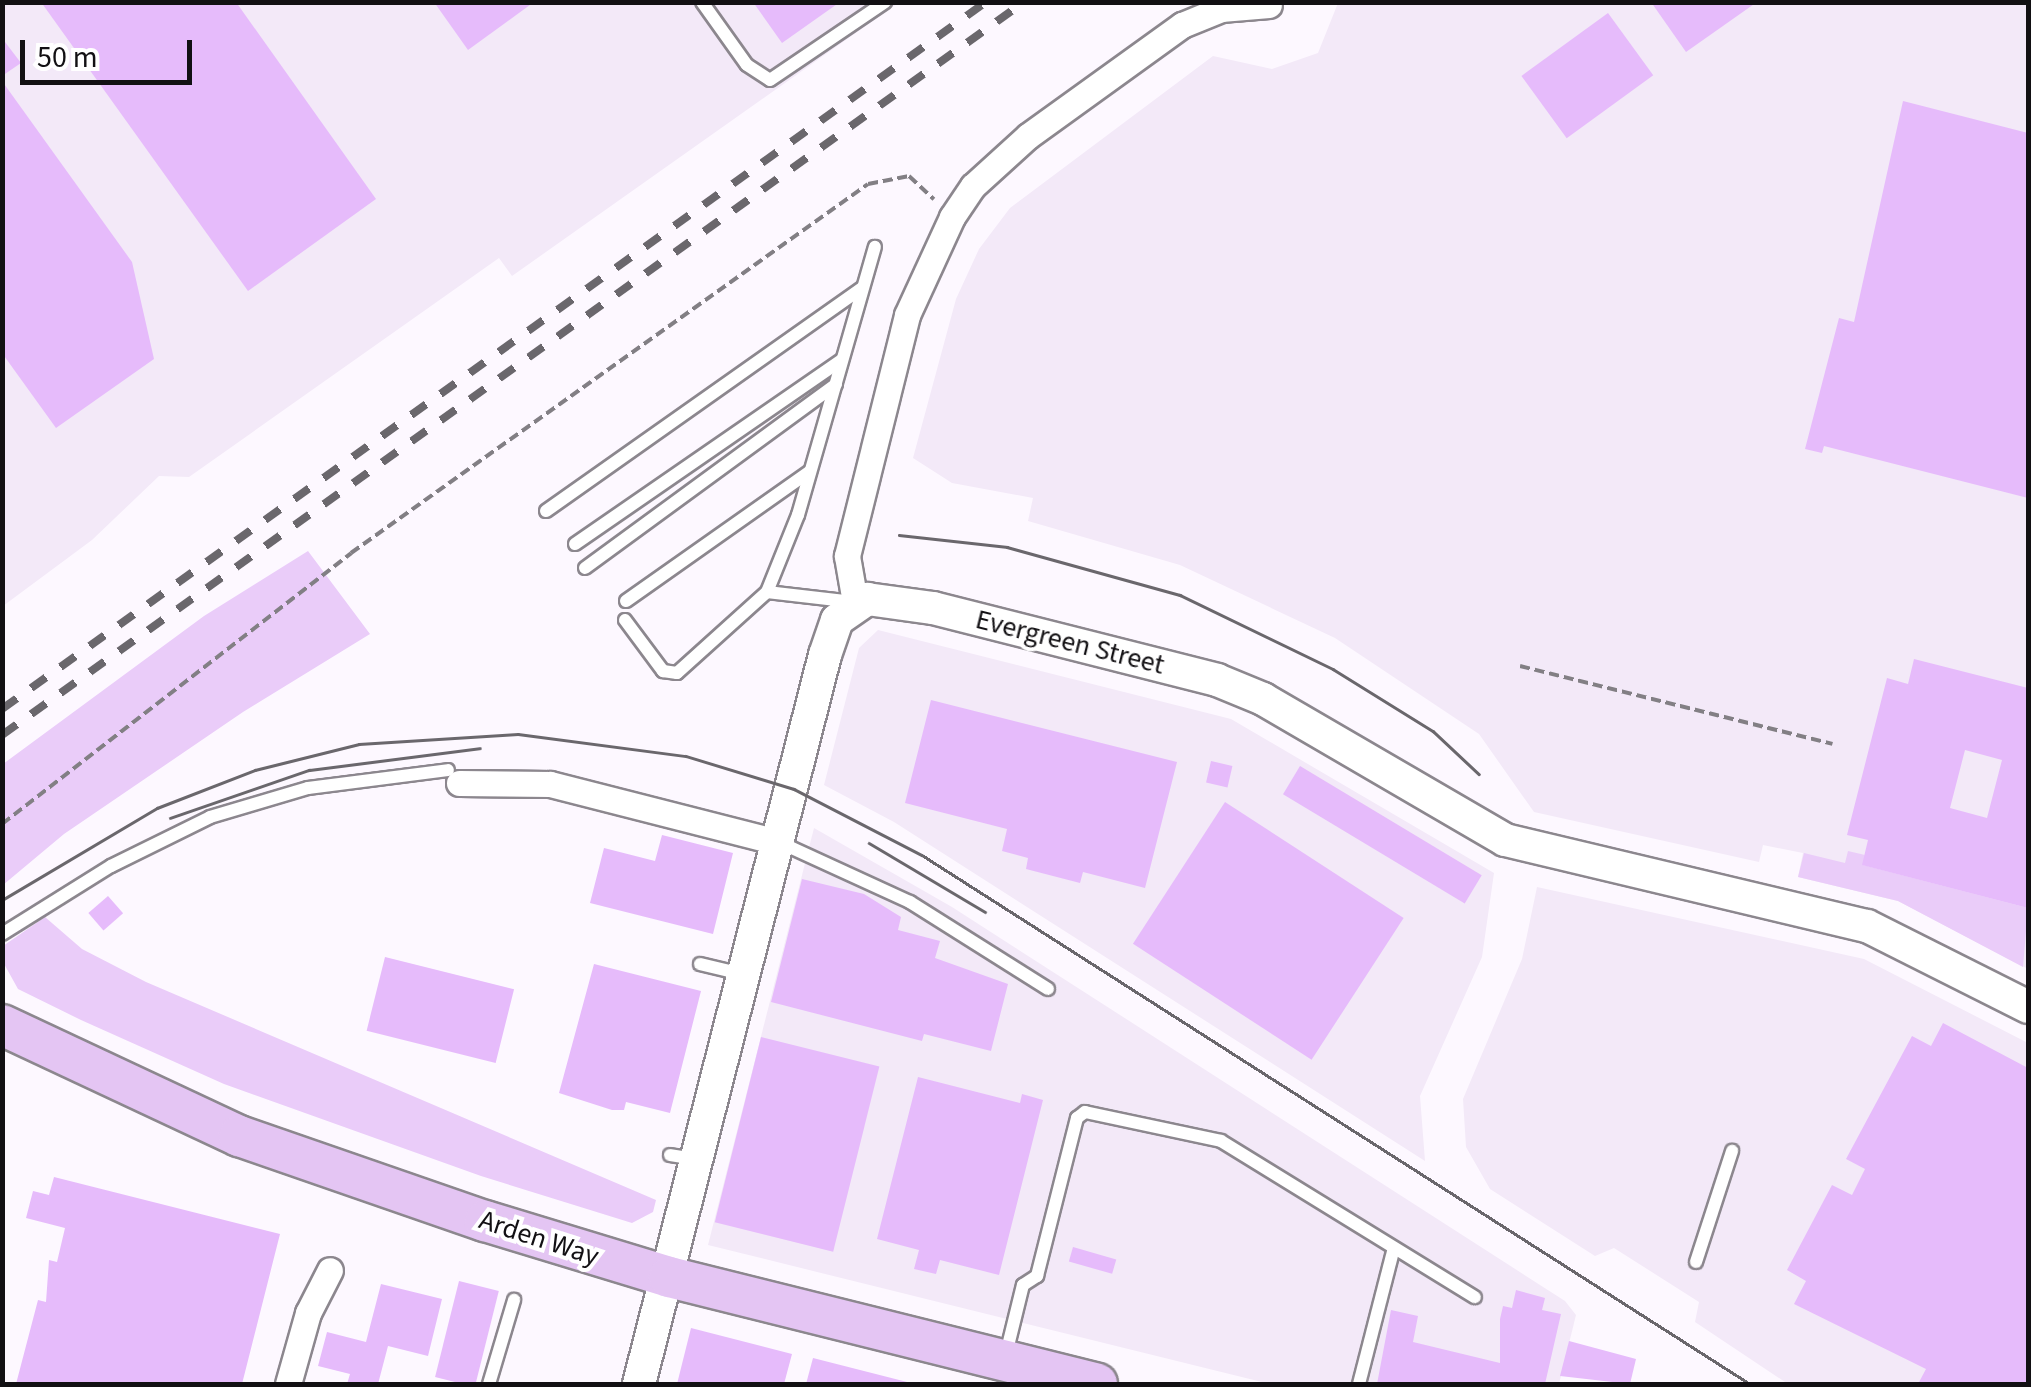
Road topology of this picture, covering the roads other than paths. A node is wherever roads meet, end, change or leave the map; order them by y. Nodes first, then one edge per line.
1 (702, 2) edge
2 (885, 2) edge
3 (1268, 5) edge
4 (875, 246) dead end
5 (862, 288) junction
6 (842, 360) junction
7 (836, 384) junction
8 (810, 471) junction
9 (546, 511) dead end
10 (575, 544) dead end
11 (585, 568) dead end
12 (767, 592) junction
13 (626, 600) dead end
14 (856, 602) junction
15 (625, 620) dead end
16 (453, 777) joint
17 (781, 843) junction
18 (2, 934) edge
19 (700, 964) dead end
20 (744, 974) junction
21 (1048, 989) dead end
22 (2028, 1007) edge
23 (2, 1025) edge
24 (1732, 1151) dead end
25 (1394, 1248) junction
26 (1696, 1262) dead end
27 (330, 1270) dead end
28 (669, 1277) junction
29 (1474, 1297) dead end
30 (514, 1300) dead end
31 (1002, 1373) edge
32 (288, 1384) edge
33 (489, 1384) edge
34 (639, 1384) edge
35 (1097, 1384) edge
36 (1359, 1384) edge

1 - 2 lane
3 - 14 street
4 - 5 lane
5 - 6 lane
5 - 9 lane
6 - 7 lane
6 - 10 lane
7 - 8 lane
7 - 11 lane
8 - 12 lane
8 - 13 lane
12 - 14 lane
12 - 15 lane
14 - 17 street
14 - 22 street, Evergreen Street
16 - 17 street
16 - 18 lane
17 - 20 street
17 - 21 lane
19 - 20 lane
20 - 28 street
23 - 28 main road, Arden Way
24 - 26 lane
25 - 29 lane
25 - 31 lane
25 - 36 lane
27 - 32 street
28 - 31 main road, Arden Way
28 - 34 street
30 - 33 lane
31 - 35 main road, Arden Way

